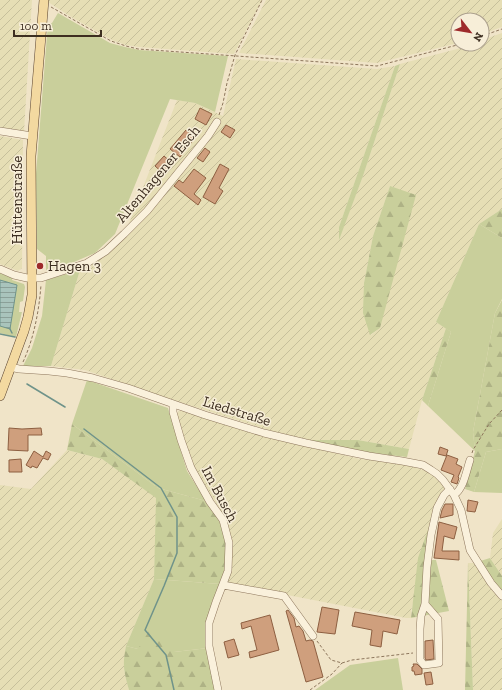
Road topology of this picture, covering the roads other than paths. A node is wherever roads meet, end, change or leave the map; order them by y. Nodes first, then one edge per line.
1 (44, 2) edge
2 (217, 122) road end
3 (0, 131) edge
4 (32, 136) junction
5 (0, 270) edge
6 (32, 278) junction
7 (10, 367) junction
8 (0, 396) edge
9 (174, 404) junction
10 (470, 460) road end
11 (450, 489) junction
12 (454, 495) junction
13 (223, 585) junction
14 (502, 596) edge
15 (425, 604) junction
16 (313, 636) road end
17 (218, 690) edge

1 - 4 main road, Hüttenstraße
2 - 6 street, Altenhagener Esch
3 - 4 street
4 - 6 main road, Hüttenstraße
5 - 6 street, Altenhagener Esch
6 - 7 main road, Hüttenstraße
7 - 8 main road, Hüttenstraße
7 - 9 street, Liedstraße
9 - 11 street, Liedstraße
9 - 13 street, Im Busch
10 - 12 street
11 - 12 street, Liedstraße
11 - 15 street
12 - 14 street, Liedstraße
13 - 16 street
13 - 17 street, Im Busch
15 - 15 street

